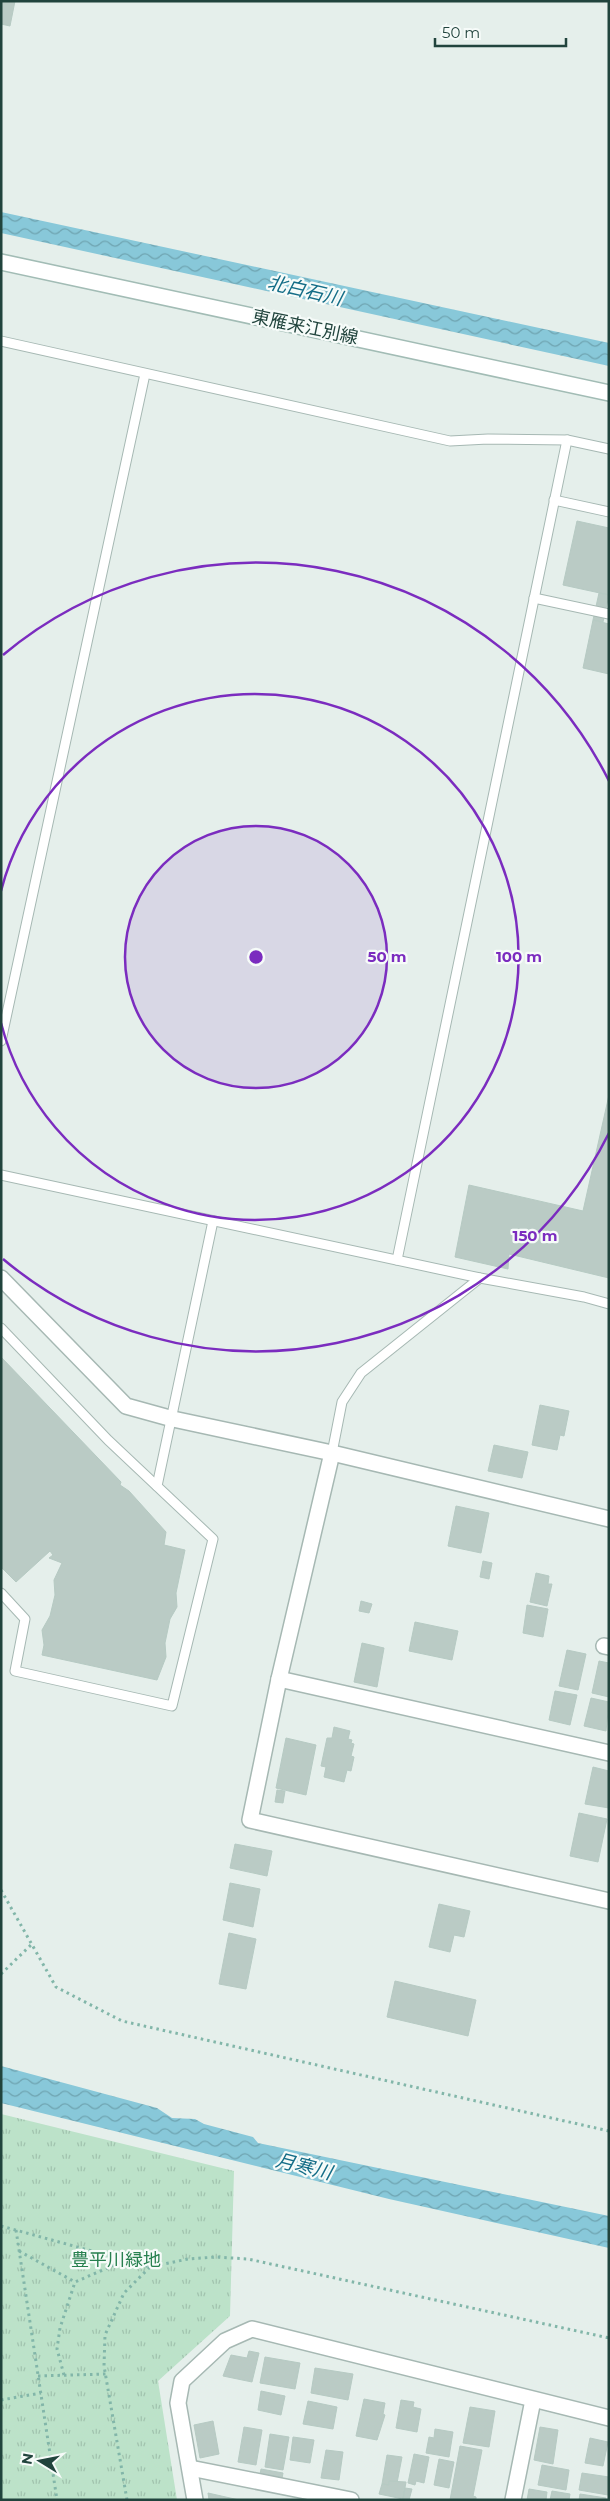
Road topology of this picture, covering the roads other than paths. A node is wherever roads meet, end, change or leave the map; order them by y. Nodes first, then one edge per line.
1 (1, 262) edge
2 (1, 341) edge
3 (145, 374) junction
4 (609, 393) edge
5 (567, 440) junction
6 (609, 449) edge
7 (554, 500) junction
8 (609, 512) edge
9 (534, 598) junction
10 (609, 614) edge
11 (1, 1042) edge
12 (1, 1175) edge
13 (213, 1221) junction
14 (397, 1260) junction
15 (1, 1278) edge
16 (480, 1278) junction
17 (609, 1304) edge
18 (1, 1328) edge
19 (173, 1419) junction
20 (332, 1452) junction
21 (157, 1486) junction
22 (609, 1519) edge
23 (1, 1593) edge
24 (279, 1679) junction
25 (609, 1753) edge
26 (609, 1901) edge
27 (533, 2400) junction
28 (609, 2418) edge
29 (190, 2468) junction
30 (195, 2500) edge
31 (351, 2500) edge
32 (513, 2500) edge

1 - 4 street, 東雁来江別線
2 - 3 lane
3 - 5 lane
3 - 11 lane
5 - 6 lane
5 - 7 lane
7 - 8 lane
7 - 9 lane
9 - 10 lane
9 - 14 lane
12 - 13 lane
13 - 14 lane
13 - 19 lane
14 - 16 lane
15 - 19 street
16 - 17 lane
16 - 20 lane
18 - 21 lane
19 - 20 street
19 - 21 lane
20 - 22 street
20 - 24 street
21 - 23 lane
24 - 25 street
24 - 26 street
27 - 28 street
27 - 29 street
27 - 32 street
29 - 30 street
29 - 31 street

